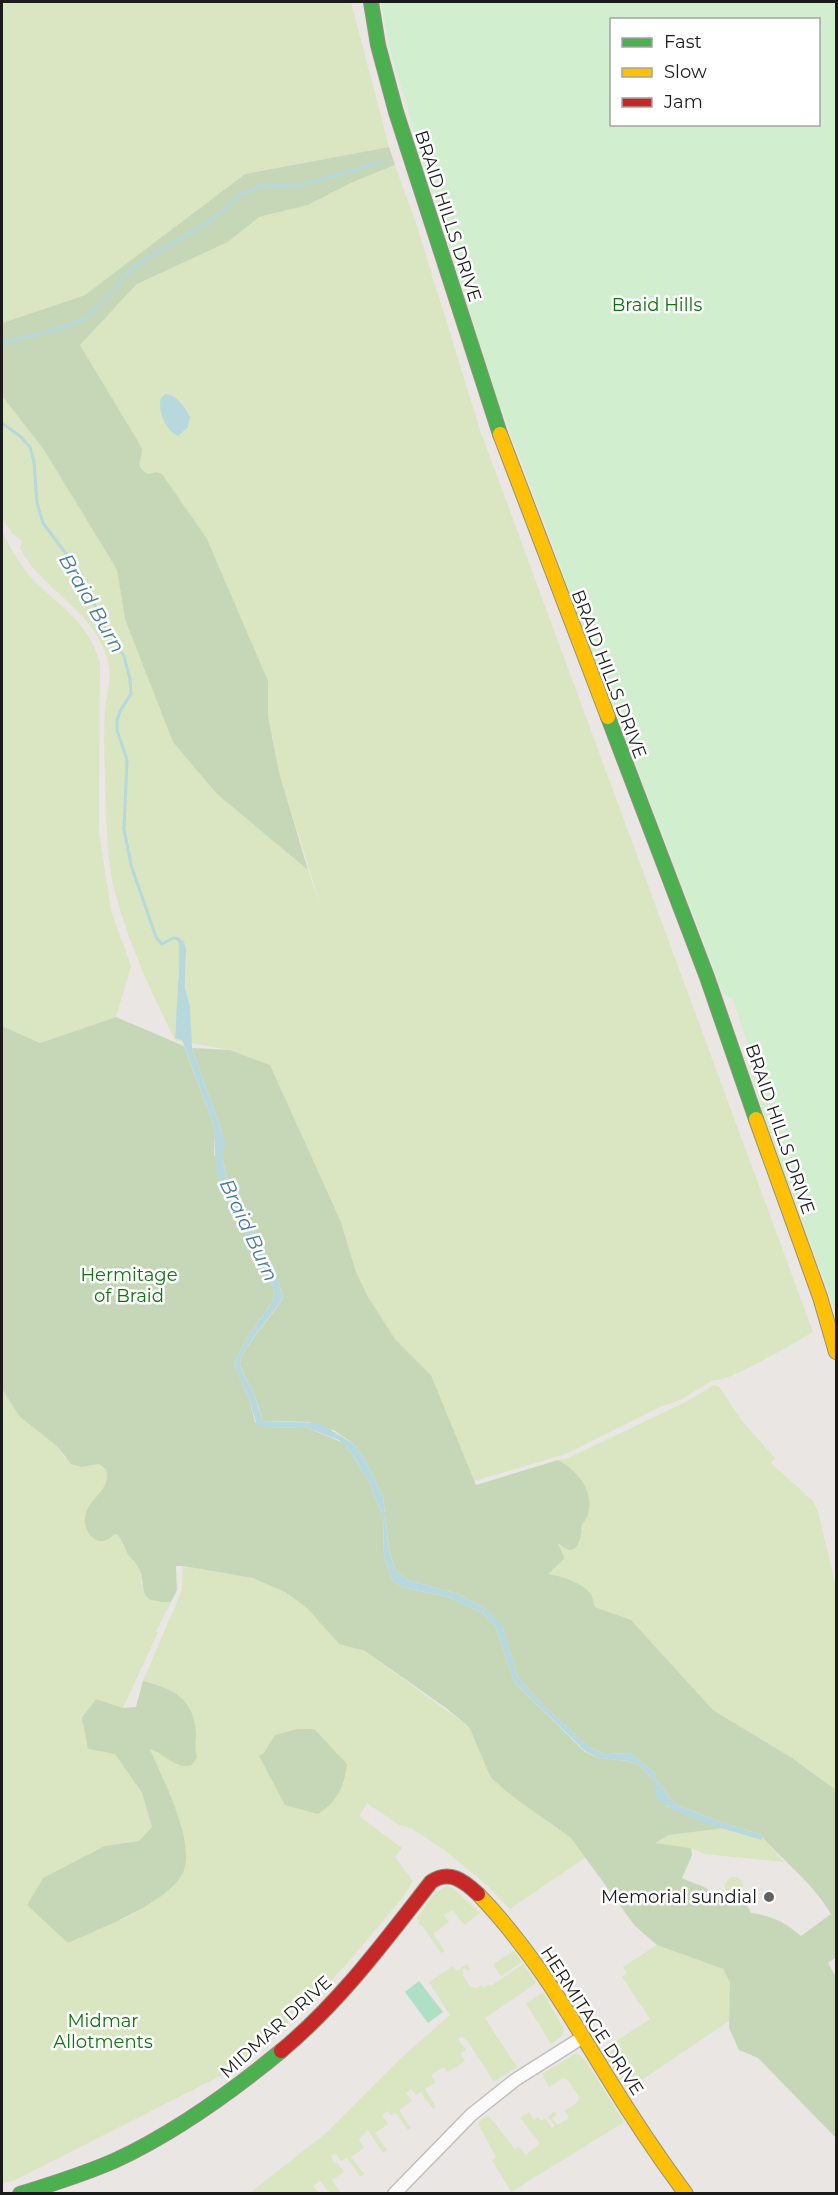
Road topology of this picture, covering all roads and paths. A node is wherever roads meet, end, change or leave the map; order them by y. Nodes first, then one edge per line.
1 (370, 2) edge
2 (837, 1352) edge
3 (456, 1878) joint
4 (583, 2037) junction
5 (20, 2193) edge
6 (394, 2193) edge
7 (686, 2193) edge

1 - 2 street, BRAID HILLS DRIVE
3 - 4 street, HERMITAGE DRIVE
3 - 5 street, MIDMAR DRIVE
4 - 6 street
4 - 7 street, HERMITAGE DRIVE

